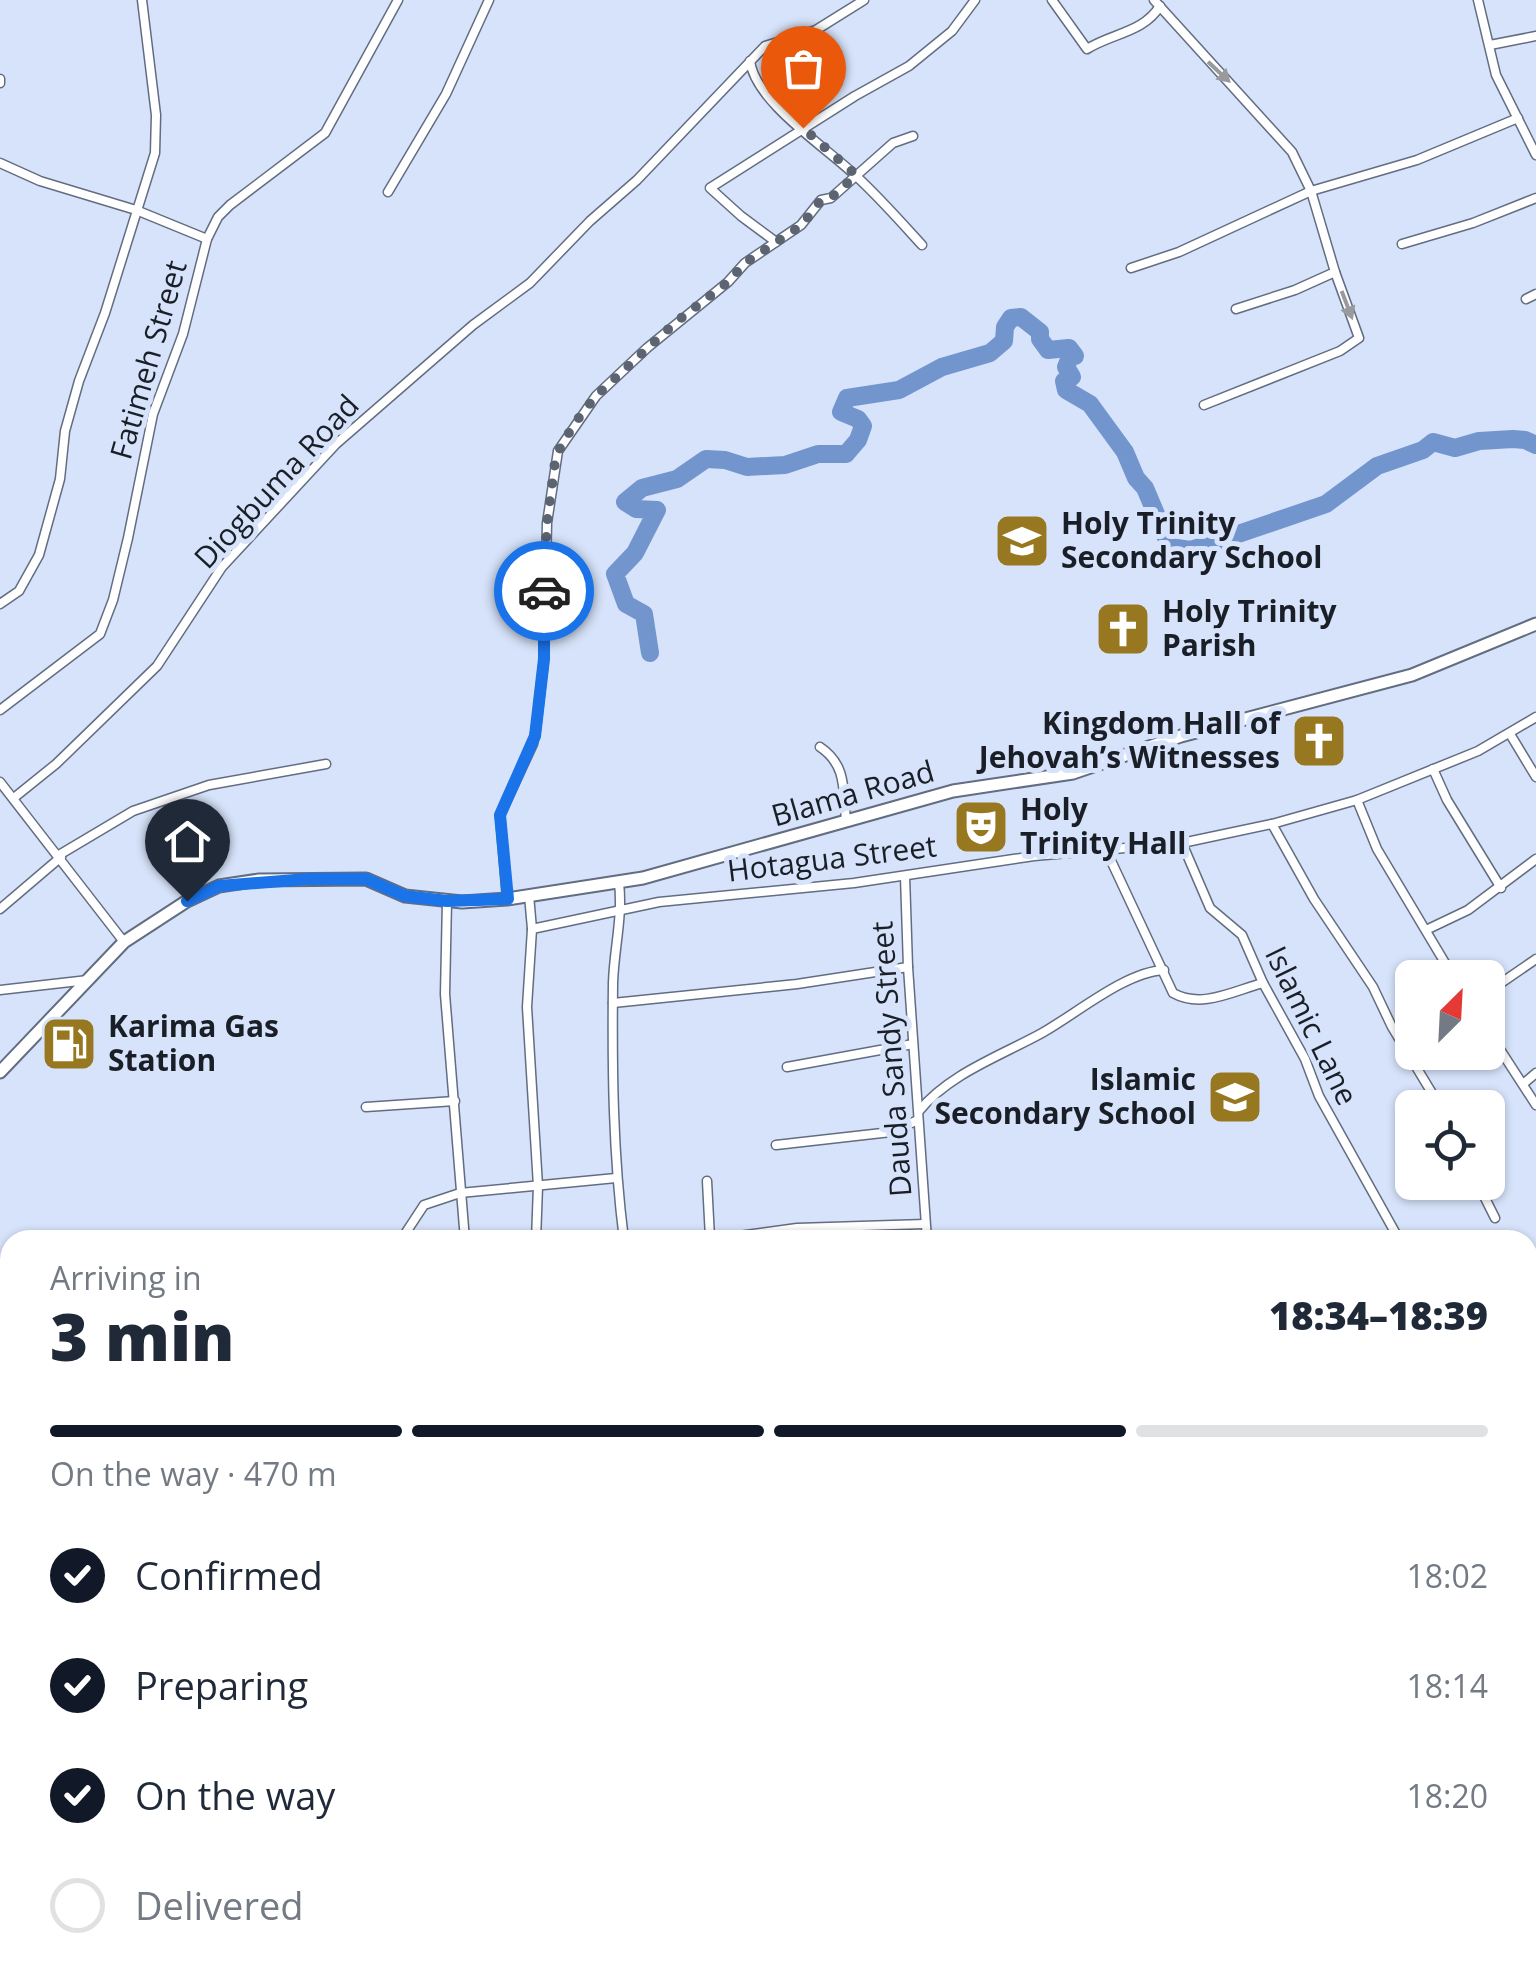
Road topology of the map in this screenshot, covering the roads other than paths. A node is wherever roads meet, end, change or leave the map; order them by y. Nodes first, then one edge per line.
1 (142, 0) edge
2 (398, 0) edge
3 (489, 0) edge
4 (864, 0) edge
5 (975, 0) edge
6 (1052, 0) edge
7 (1478, 0) edge
8 (1157, 3) edge
9 (1536, 36) edge
10 (1490, 45) junction
11 (750, 61) junction
12 (1518, 118) junction
13 (803, 128) junction
14 (914, 136) dead end
15 (1536, 155) edge
16 (0, 164) edge
17 (856, 175) junction
18 (1311, 191) junction
19 (388, 192) dead end
20 (1536, 198) edge
21 (136, 210) junction
22 (207, 239) junction
23 (776, 242) junction
24 (1402, 244) dead end
25 (922, 245) dead end
26 (1131, 268) dead end
27 (1335, 272) junction
28 (1536, 294) edge
29 (1526, 298) dead end
30 (1236, 309) dead end
31 (1204, 405) dead end
32 (0, 604) edge
33 (1536, 624) edge
34 (0, 710) edge
35 (1536, 717) edge
36 (1510, 734) junction
37 (820, 747) dead end
38 (326, 764) dead end
39 (1433, 769) junction
40 (1536, 777) edge
41 (0, 782) edge
42 (14, 797) junction
43 (1357, 800) junction
44 (846, 820) junction
45 (1272, 824) junction
46 (1182, 843) junction
47 (1106, 850) junction
48 (60, 856) junction
49 (1536, 859) edge
50 (905, 876) junction
51 (619, 883) junction
52 (1501, 888) junction
53 (529, 896) junction
54 (508, 899) junction
55 (447, 901) junction
56 (0, 909) edge
57 (622, 910) junction
58 (532, 929) junction
59 (1426, 930) junction
60 (124, 942) junction
61 (1536, 959) edge
62 (1444, 960) edge
63 (908, 967) junction
64 (1164, 970) junction
65 (88, 980) junction
66 (1505, 980) edge
67 (1263, 982) junction
68 (0, 990) edge
69 (613, 1003) junction
70 (912, 1044) junction
71 (1505, 1057) edge
72 (787, 1067) dead end
73 (0, 1072) edge
74 (1536, 1073) edge
75 (1523, 1084) junction
76 (1430, 1090) edge
77 (455, 1101) junction
78 (1536, 1105) edge
79 (366, 1107) dead end
80 (918, 1115) junction
81 (776, 1145) dead end
82 (616, 1178) junction
83 (706, 1181) dead end
84 (538, 1186) junction
85 (460, 1193) junction
86 (1486, 1200) edge
87 (1495, 1218) dead end
88 (925, 1224) junction
89 (407, 1230) edge
90 (464, 1230) edge
91 (536, 1230) edge
92 (623, 1230) edge
93 (709, 1230) edge
94 (781, 1230) edge
95 (926, 1230) edge
96 (1394, 1230) edge

1 - 21 street
2 - 22 street, Fatimeh Street
3 - 19 street
4 - 11 street, Diogbuma Road
5 - 13 street
6 - 8 street
7 - 10 street
8 -> 18 street
9 - 10 street
10 - 12 street
11 - 13 street
11 - 42 street, Diogbuma Road
12 - 15 street
12 - 18 street
13 - 17 street
13 - 23 street
14 - 17 street
16 - 21 street
17 - 23 street
17 - 25 street
18 - 26 street
18 - 27 street
20 - 24 street
21 - 22 street
21 - 32 street
22 - 34 street, Fatimeh Street
23 - 54 street
27 - 30 street
27 -> 31 street
28 - 29 street
33 - 44 street, Blama Road
35 - 36 street, Hotagua Street
36 - 39 street, Hotagua Street
36 - 40 street
37 - 44 street
38 - 48 street
39 - 43 street, Hotagua Street
39 - 52 street
41 - 42 street
42 - 48 street
43 - 45 street, Hotagua Street
43 - 59 street
44 - 51 street, Blama Road
45 - 46 street, Hotagua Street
45 - 76 street
46 - 47 street, Hotagua Street
46 - 67 street, Islamic Lane
47 - 50 street, Hotagua Street
47 - 64 street
48 - 56 street
48 - 60 street
49 - 52 street
50 - 57 street, Hotagua Street
50 - 63 street, Dauda Sandy Street
51 - 53 street, Blama Road
51 - 57 street
52 - 59 street
53 - 54 street, Blama Road
53 - 58 street
54 - 55 street, Blama Road
55 - 60 street, Blama Road
55 - 77 street
57 - 58 street, Hotagua Street
57 - 69 street
58 - 84 street
59 - 62 street
60 - 65 street
61 - 66 street
63 - 69 street
63 - 70 street, Dauda Sandy Street
64 - 67 street
64 - 80 street
65 - 68 street
65 - 73 street
67 - 96 street, Islamic Lane
69 - 82 street
70 - 72 street
70 - 80 street, Dauda Sandy Street
71 - 75 street
74 - 75 street
75 - 78 street
77 - 79 street
77 - 85 street
80 - 81 street
80 - 88 street, Dauda Sandy Street
82 - 84 street
82 - 92 street
83 - 93 street
84 - 85 street
84 - 91 street
85 - 89 street
85 - 90 street
86 - 87 street
88 - 94 street
88 - 95 street, Dauda Sandy Street

